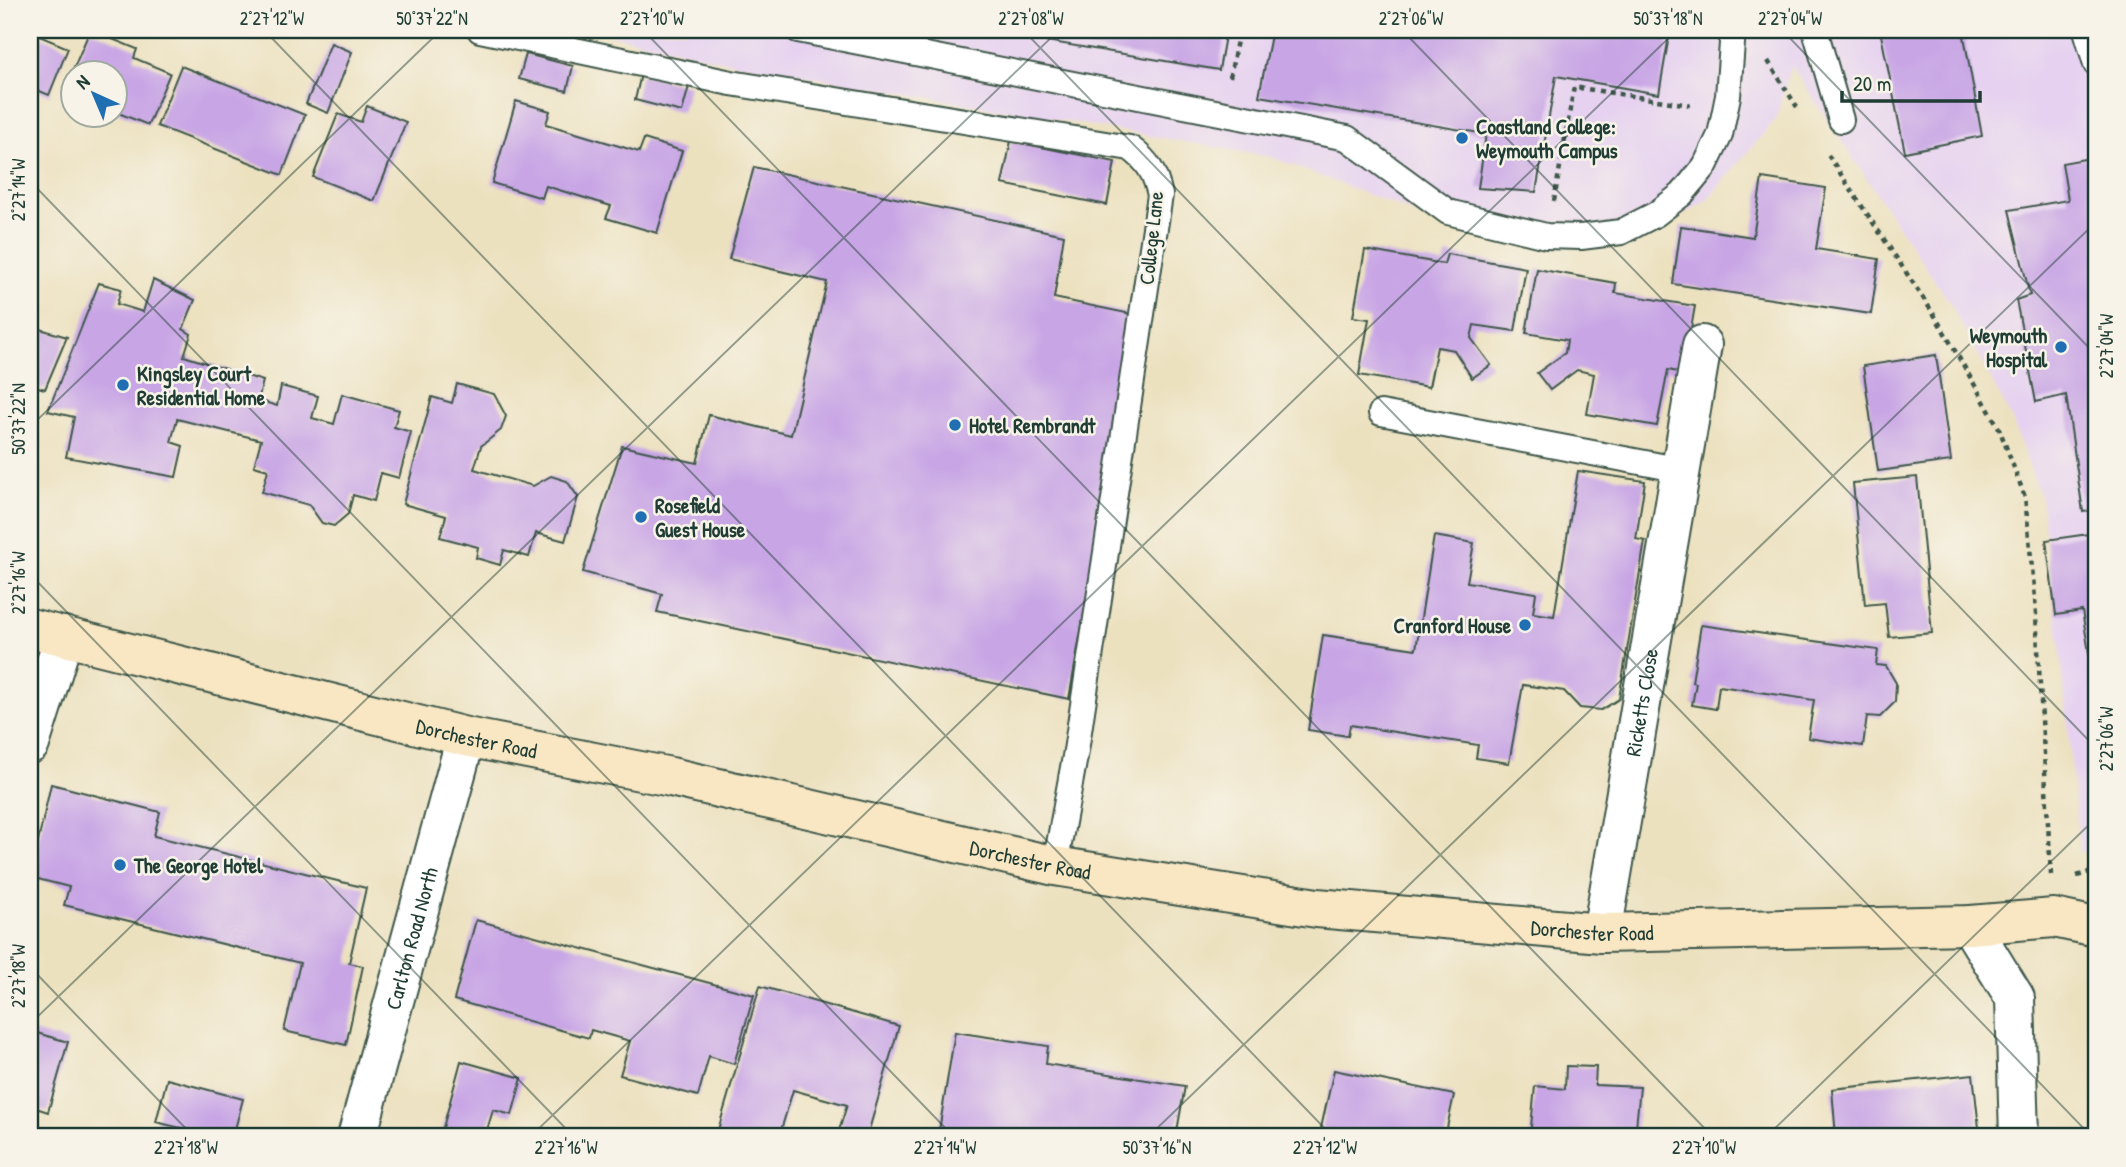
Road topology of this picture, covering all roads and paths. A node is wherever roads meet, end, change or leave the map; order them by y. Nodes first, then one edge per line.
1 (480, 30) edge
2 (799, 30) edge
3 (1239, 30) edge
4 (1733, 30) edge
5 (1815, 30) edge
6 (2086, 30) edge
7 (1762, 53) dead end
8 (2096, 64) edge
9 (1230, 82) dead end
10 (1728, 96) junction
11 (1799, 110) dead end
12 (1841, 120) dead end
13 (1822, 145) dead end
14 (1553, 205) dead end
15 (1702, 345) dead end
16 (1381, 413) dead end
17 (1682, 470) junction
18 (47, 632) edge
19 (466, 737) junction
20 (30, 744) edge
21 (1055, 866) junction
22 (2096, 897) edge
23 (2054, 918) junction
24 (1970, 925) junction
25 (2096, 927) edge
26 (1602, 933) junction
27 (363, 1136) edge
28 (2019, 1137) edge

1 - 21 lane, College Lane
2 - 10 lane
3 - 9 path
4 - 10 lane
5 - 12 lane
6 - 8 lane
7 - 11 path
10 - 14 path
13 - 23 path
15 - 17 street, Ricketts Close
16 - 17 lane
17 - 26 street, Ricketts Close
18 - 19 main road, Dorchester Road
18 - 20 street
19 - 21 main road, Dorchester Road
19 - 27 street, Carlton Road North
21 - 26 main road, Dorchester Road
22 - 23 main road, Dorchester Road
23 - 24 main road, Dorchester Road
23 - 25 main road, Dorchester Road
24 - 26 main road, Dorchester Road
24 - 28 street

